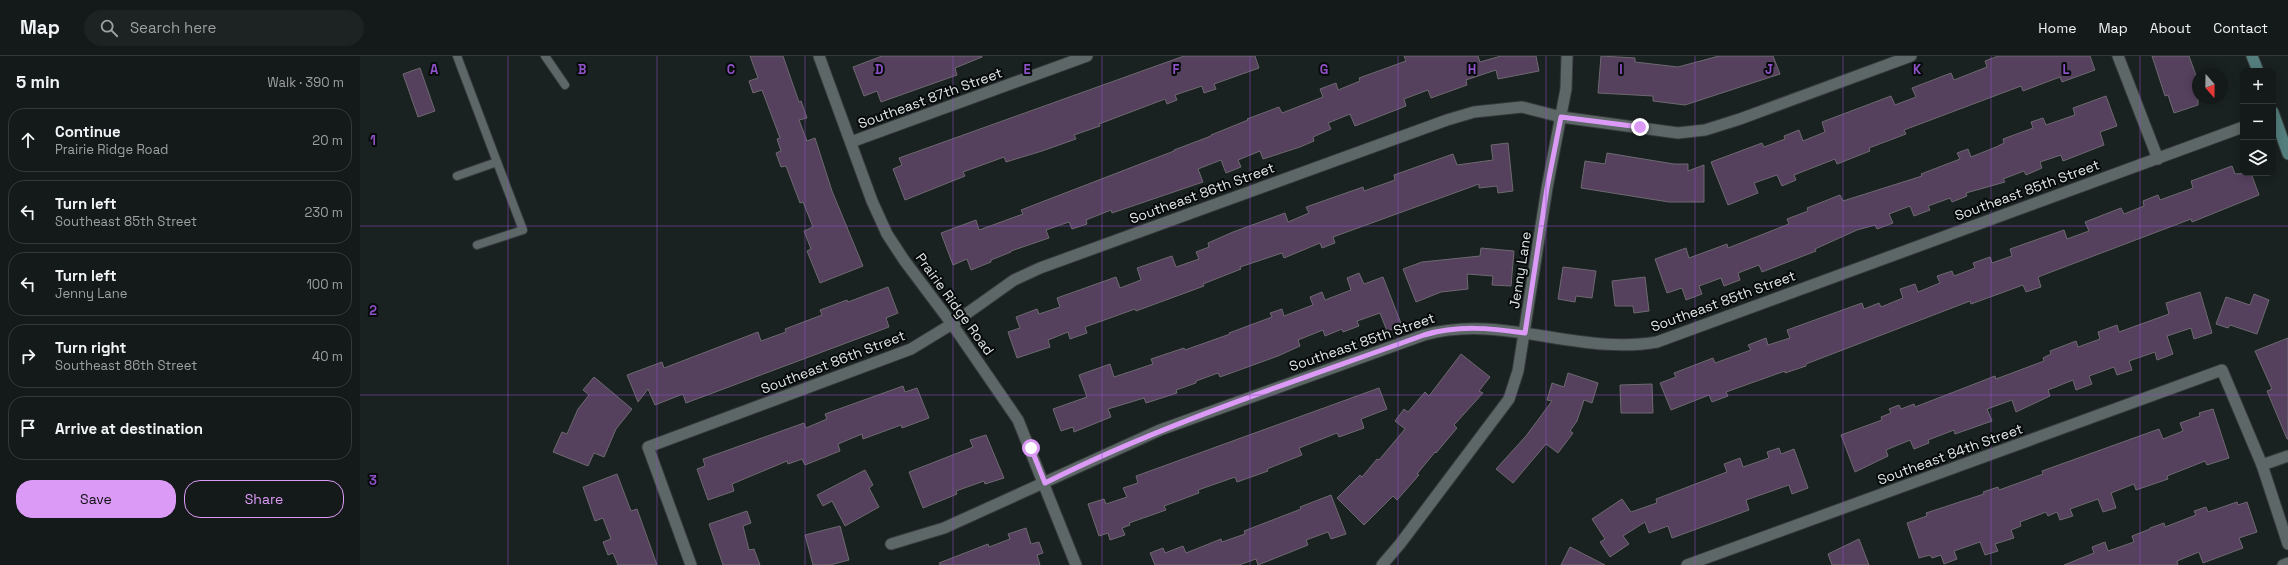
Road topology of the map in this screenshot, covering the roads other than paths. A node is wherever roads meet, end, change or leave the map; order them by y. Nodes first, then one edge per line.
1 (457, 56) edge
2 (545, 56) edge
3 (819, 56) edge
4 (1087, 56) edge
5 (1567, 56) edge
6 (1911, 56) edge
7 (2118, 56) edge
8 (2252, 56) edge
9 (2257, 68) edge
10 (565, 85) dead end
11 (1561, 117) junction
12 (2276, 123) edge
13 (2240, 128) edge
14 (851, 142) junction
15 (2288, 154) edge
16 (2158, 159) junction
17 (497, 162) junction
18 (457, 176) dead end
19 (477, 245) dead end
20 (952, 324) junction
21 (1525, 333) junction
22 (2288, 456) edge
23 (2262, 465) junction
24 (1045, 483) junction
25 (891, 544) dead end
26 (2288, 544) edge
27 (2288, 563) edge
28 (691, 565) edge
29 (1076, 565) edge
30 (1382, 565) edge
31 (1687, 565) edge
32 (2283, 565) edge

1 - 17 lane
2 - 10 lane
3 - 14 street, Prairie Ridge Road
4 - 14 street, Southeast 87th Street
5 - 11 street, Jenny Lane
6 - 11 street, Southeast 86th Street
7 - 16 street
8 - 9 main road
11 - 20 street, Southeast 86th Street
11 - 21 street, Jenny Lane
12 - 15 main road
13 - 16 street, Southeast 85th Street
14 - 20 street, Prairie Ridge Road
16 - 21 street, Southeast 85th Street
17 - 18 lane
17 - 19 lane
20 - 24 street, Prairie Ridge Road
20 - 28 street, Southeast 86th Street
21 - 24 street, Southeast 85th Street
21 - 30 street, Jenny Lane
22 - 23 street
23 - 26 street
23 - 31 street, Southeast 84th Street
24 - 25 street, Southeast 85th Street
24 - 29 street, Prairie Ridge Road
27 - 32 street

